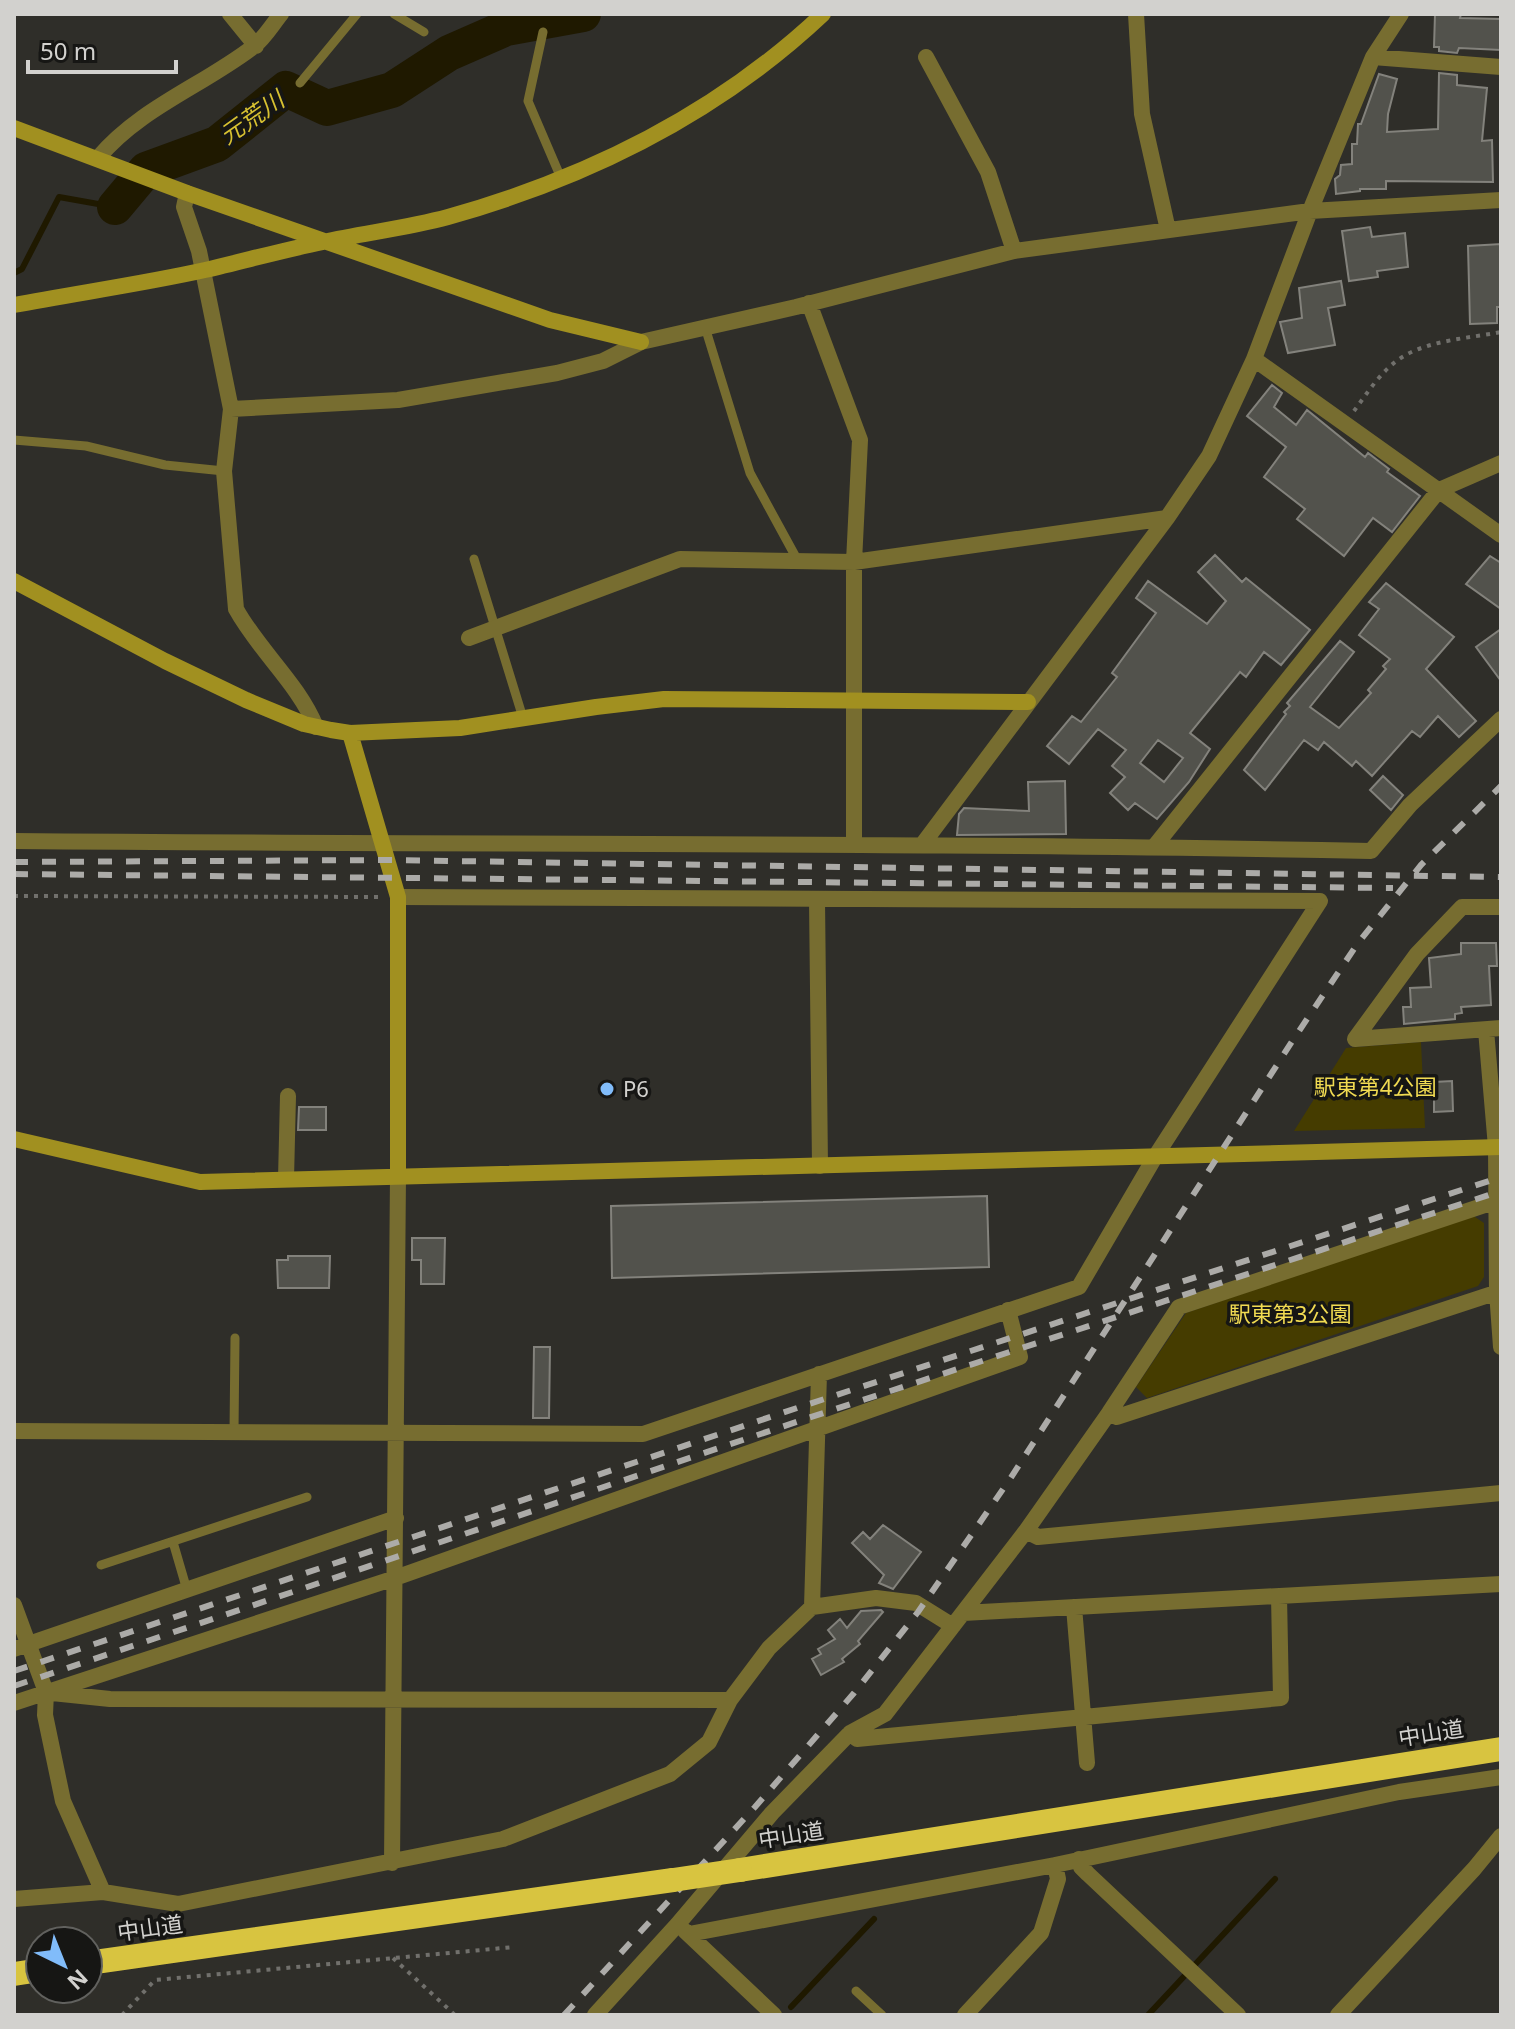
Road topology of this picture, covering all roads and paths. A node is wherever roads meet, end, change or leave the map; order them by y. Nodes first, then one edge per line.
1 (230, 14) edge
2 (281, 14) edge
3 (357, 14) edge
4 (394, 14) edge
5 (823, 14) edge
6 (1136, 14) edge
7 (1401, 14) edge
8 (424, 32) dead end
9 (543, 32) dead end
10 (256, 46) junction
11 (926, 57) dead end
12 (1373, 57) junction
13 (1501, 67) edge
14 (300, 83) dead end
15 (14, 128) edge
16 (98, 158) junction
17 (561, 178) junction
18 (187, 193) junction
19 (1501, 200) edge
20 (1310, 211) junction
21 (1168, 230) junction
22 (325, 241) junction
23 (1014, 251) junction
24 (202, 270) junction
25 (809, 303) junction
26 (14, 305) edge
27 (705, 327) junction
28 (1501, 332) edge
29 (641, 342) junction
30 (1254, 359) junction
31 (231, 409) junction
32 (1345, 422) junction
33 (14, 440) edge
34 (1501, 463) edge
35 (224, 471) junction
36 (1439, 490) junction
37 (1167, 518) junction
38 (1501, 535) edge
39 (474, 559) dead end
40 (798, 561) junction
41 (854, 562) junction
42 (14, 581) edge
43 (495, 629) junction
44 (469, 638) dead end
45 (855, 700) junction
46 (1028, 702) junction
47 (523, 718) junction
48 (1501, 719) edge
49 (316, 727) junction
50 (350, 733) junction
51 (14, 841) edge
52 (384, 844) junction
53 (854, 844) junction
54 (922, 845) junction
55 (1154, 847) junction
56 (14, 896) edge
57 (398, 897) junction
58 (817, 900) junction
59 (1501, 907) edge
60 (1494, 1029) edge
61 (288, 1096) dead end
62 (14, 1139) edge
63 (1498, 1147) edge
64 (1155, 1157) junction
65 (820, 1166) junction
66 (398, 1176) junction
67 (286, 1179) junction
68 (1497, 1201) junction
69 (1499, 1291) edge
70 (1008, 1310) junction
71 (235, 1338) dead end
72 (1501, 1347) edge
73 (819, 1374) junction
74 (1109, 1413) junction
75 (818, 1430) junction
76 (14, 1431) edge
77 (234, 1432) junction
78 (396, 1432) junction
79 (1501, 1493) edge
80 (307, 1497) dead end
81 (396, 1518) junction
82 (1026, 1531) junction
83 (173, 1542) junction
84 (101, 1565) dead end
85 (395, 1578) junction
86 (1501, 1584) edge
87 (187, 1590) junction
88 (1279, 1596) junction
89 (14, 1605) edge
90 (812, 1607) junction
91 (1074, 1607) junction
92 (958, 1619) junction
93 (21, 1646) edge
94 (46, 1692) junction
95 (394, 1699) junction
96 (730, 1700) junction
97 (14, 1703) edge
98 (1083, 1716) junction
99 (850, 1733) junction
100 (1501, 1749) edge
101 (1087, 1763) dead end
102 (1501, 1777) edge
103 (1501, 1836) edge
104 (1079, 1859) junction
105 (392, 1863) junction
106 (1055, 1865) junction
107 (103, 1892) junction
108 (14, 1899) edge
109 (683, 1930) junction
110 (514, 1947) dead end
111 (393, 1958) junction
112 (104, 1961) edge
113 (856, 1991) dead end
114 (122, 2015) edge
115 (455, 2015) edge
116 (595, 2015) edge
117 (774, 2015) edge
118 (882, 2015) edge
119 (965, 2015) edge
120 (1238, 2015) edge
121 (1338, 2015) edge

1 - 10 street
2 - 10 street
3 - 14 lane
4 - 8 lane
5 - 17 street
6 - 21 street
7 - 12 street
9 - 17 lane
10 - 16 street
11 - 23 street
12 - 13 street
12 - 20 street
15 - 16 street
16 - 18 street
17 - 22 street
18 - 22 street
18 - 24 street
19 - 20 street
20 - 21 street
20 - 30 street
21 - 23 street
22 - 24 street
22 - 29 street
23 - 25 street
24 - 26 street
24 - 31 street
25 - 27 street
25 - 41 street
27 - 29 street
27 - 40 lane
28 - 32 path
29 - 31 street
30 - 32 street
30 - 37 street
31 - 35 street
32 - 36 street
33 - 35 lane
34 - 36 street
35 - 49 street
36 - 38 street
36 - 55 street
37 - 41 street
37 - 46 street
39 - 43 lane
40 - 41 street
40 - 43 street
41 - 45 street
42 - 49 street
43 - 44 street
43 - 47 lane
45 - 46 street
45 - 47 street
45 - 53 street
46 - 54 street
47 - 50 street
48 - 55 street
49 - 50 street
50 - 52 street
51 - 52 street
52 - 53 street
52 - 57 street
53 - 54 street
54 - 55 street
56 - 57 path
57 - 58 street
57 - 66 street
58 - 64 street
58 - 65 street
59 - 60 street
60 - 63 street
61 - 67 street
62 - 67 street
63 - 64 street
63 - 68 street
64 - 65 street
64 - 70 street
65 - 66 street
66 - 67 street
66 - 78 street
68 - 69 street
68 - 74 street
69 - 72 street
69 - 74 street
70 - 73 street
70 - 75 street
71 - 77 lane
73 - 75 street
73 - 78 street
74 - 82 street
75 - 85 street
75 - 90 street
76 - 77 street
77 - 78 street
78 - 81 street
79 - 82 street
80 - 83 lane
81 - 85 street
81 - 87 street
82 - 92 street
83 - 84 lane
83 - 87 lane
85 - 94 street
85 - 95 street
86 - 88 street
87 - 93 street
88 - 91 street
88 - 98 street
89 - 93 street
90 - 92 street
90 - 96 street
91 - 92 street
91 - 98 street
92 - 99 street
93 - 94 street
94 - 95 street
94 - 97 street
94 - 107 street
95 - 96 street
95 - 105 street
96 - 105 street
98 - 99 street
98 - 101 street
99 - 109 street
100 - 112 highway, 中山道, bridge
102 - 104 street
103 - 121 street
104 - 106 street
104 - 120 street
105 - 107 street
106 - 109 street
106 - 119 street
107 - 108 street
109 - 116 street
109 - 117 street
110 - 111 path
111 - 114 path
111 - 115 path
113 - 118 lane

